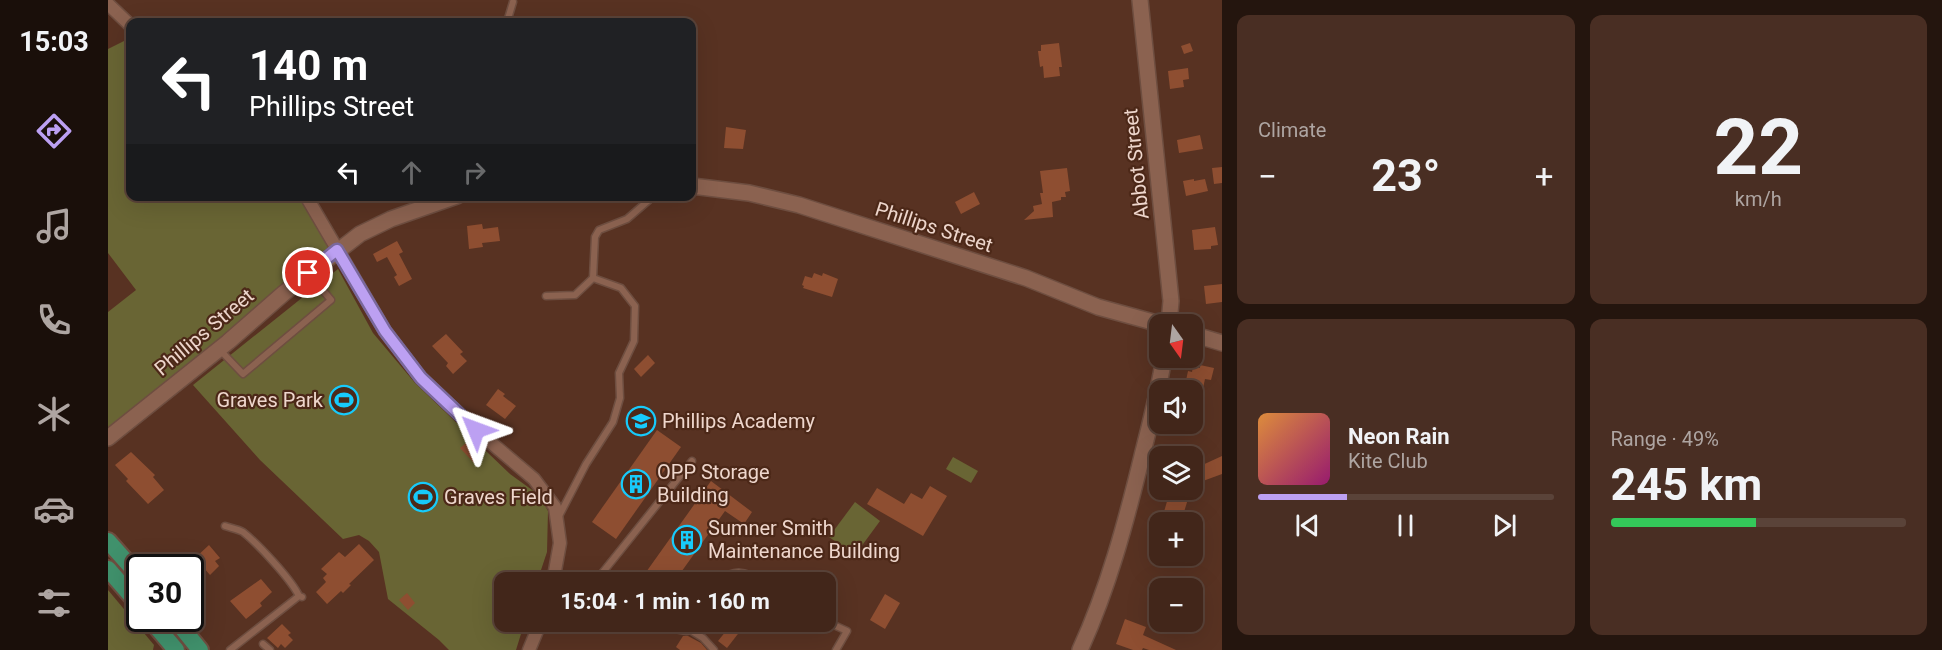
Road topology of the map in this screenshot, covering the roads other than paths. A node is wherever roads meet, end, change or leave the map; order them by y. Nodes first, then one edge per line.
1 (1140, 0) edge
2 (513, 2) dead end
3 (108, 4) edge
4 (508, 18) edge
5 (126, 22) edge
6 (696, 186) edge
7 (309, 201) edge
8 (443, 201) edge
9 (648, 201) edge
10 (337, 250) junction
11 (308, 273) junction
12 (593, 278) junction
13 (546, 296) dead end
14 (1170, 314) edge
15 (1149, 321) edge
16 (1203, 338) edge
17 (1222, 344) edge
18 (219, 349) junction
19 (1162, 368) edge
20 (108, 438) edge
21 (692, 461) dead end
22 (557, 520) junction
23 (225, 526) dead end
24 (108, 541) edge
25 (126, 561) edge
26 (108, 569) edge
27 (555, 572) edge
28 (603, 572) edge
29 (126, 590) edge
30 (836, 626) edge
31 (161, 632) edge
32 (183, 632) edge
33 (536, 632) edge
34 (697, 632) edge
35 (263, 644) dead end
36 (192, 647) edge
37 (176, 650) edge
38 (230, 650) edge
39 (270, 650) edge
40 (529, 650) edge
41 (714, 650) edge
42 (836, 650) edge
43 (1080, 650) edge

1 - 14 street, Abbot Street
2 - 4 lane
3 - 5 street
6 - 15 street, Phillips Street
7 - 10 street
8 - 10 street, Phillips Street
9 - 12 lane
10 - 11 street, Phillips Street
10 - 22 street
11 - 18 street, Phillips Street
11 - 18 lane
12 - 13 lane
12 - 22 lane
16 - 17 street
18 - 20 street, Phillips Street
19 - 43 street
21 - 28 lane
22 - 27 street
23 - 38 lane
24 - 25 main road
26 - 29 main road
30 - 42 lane
31 - 37 main road
32 - 36 main road
33 - 40 street
34 - 41 lane
35 - 39 lane

